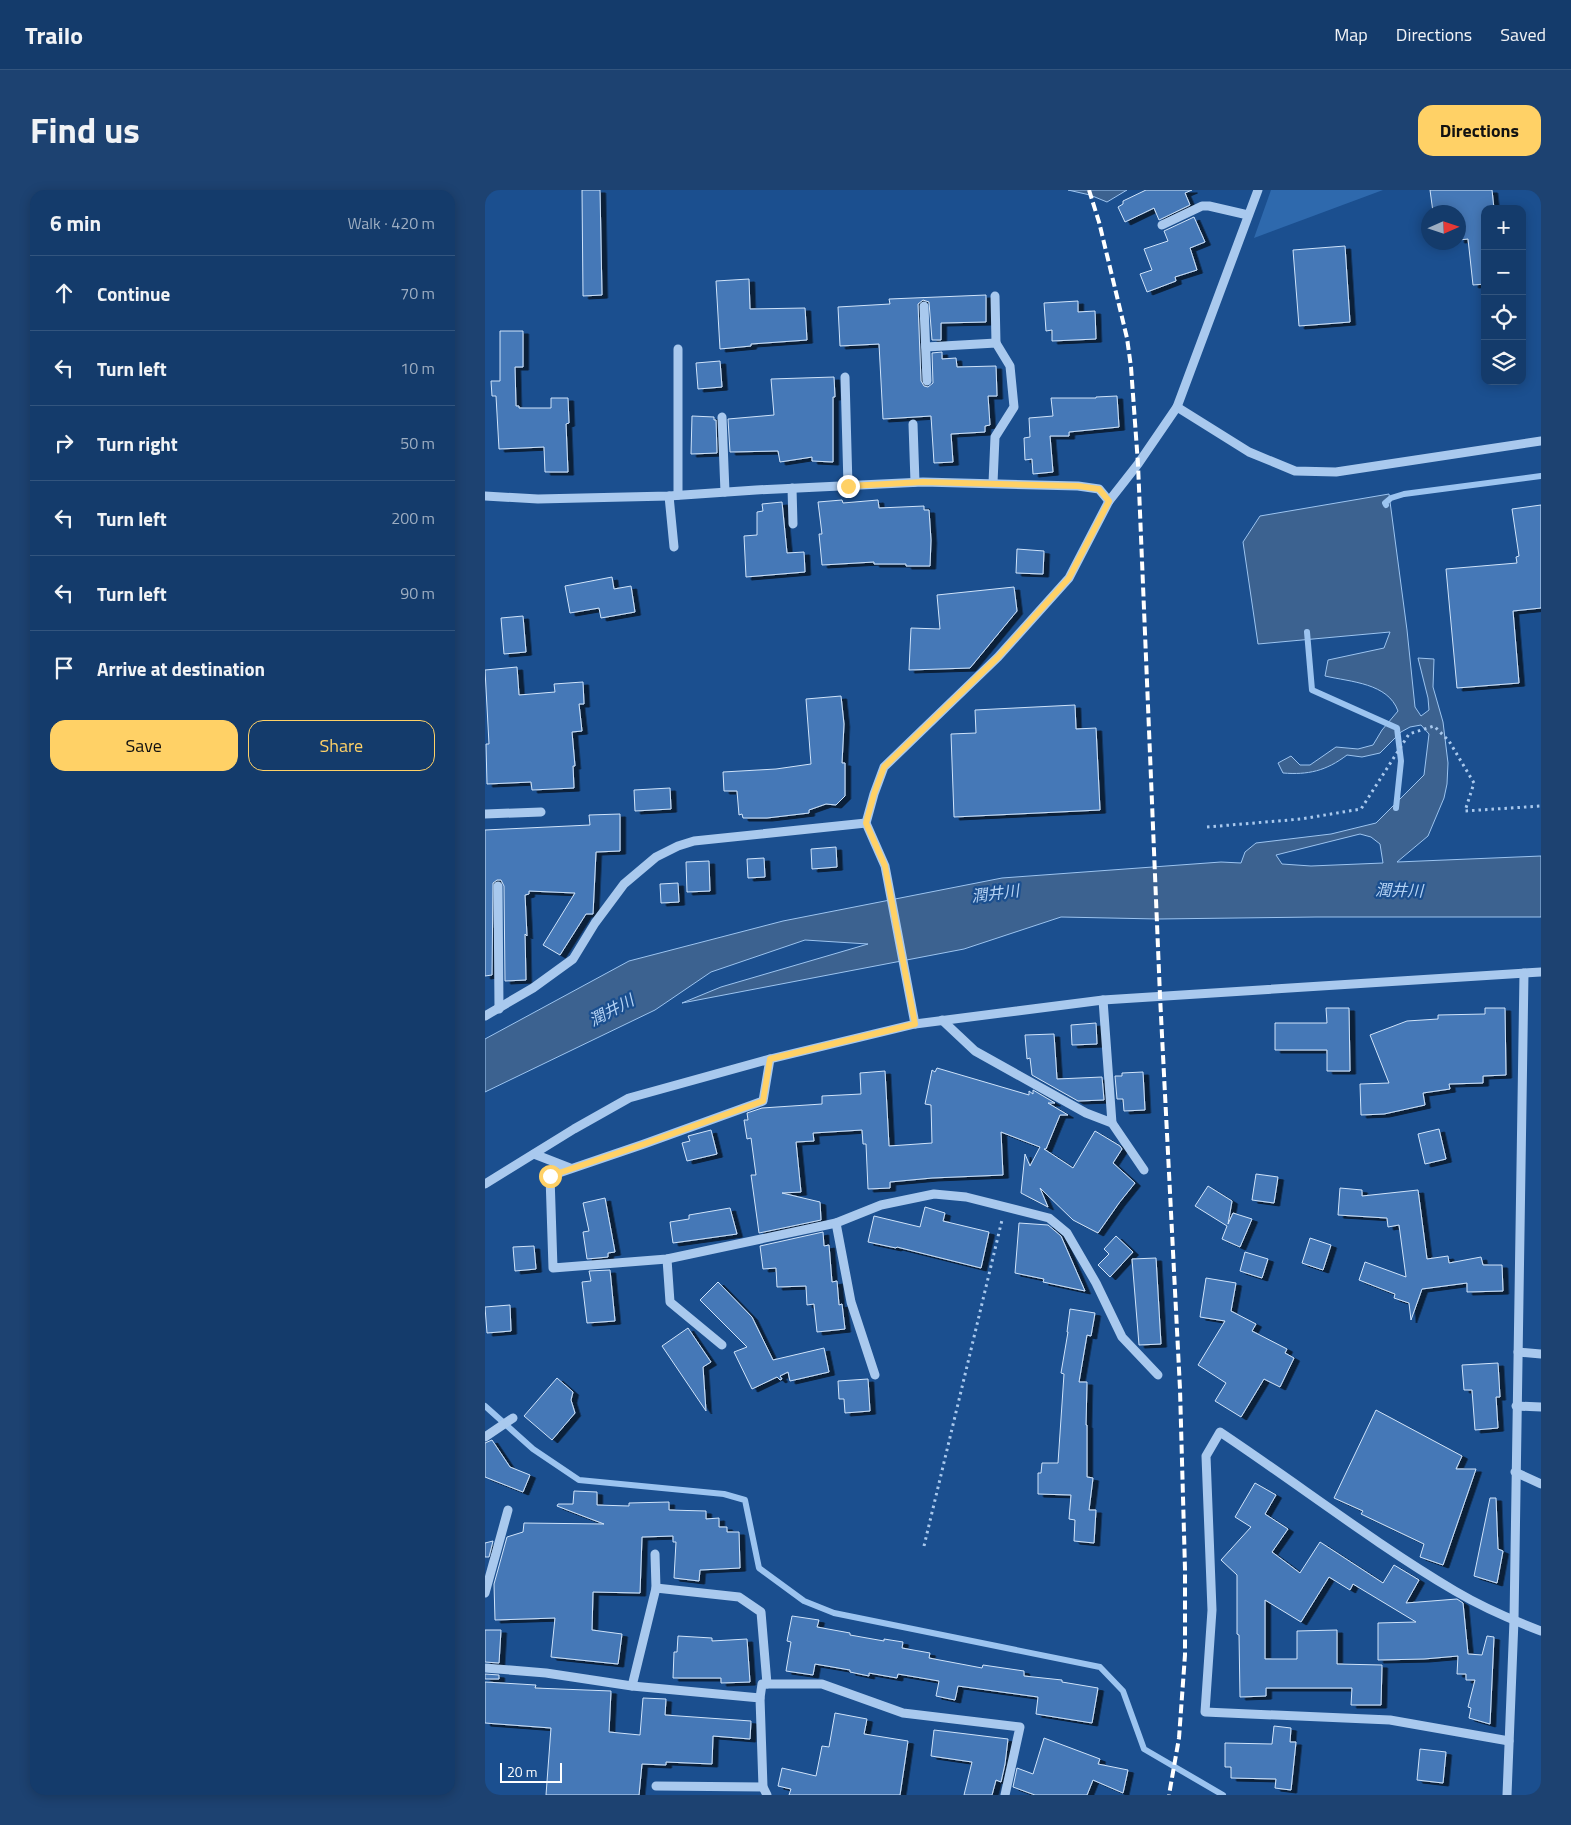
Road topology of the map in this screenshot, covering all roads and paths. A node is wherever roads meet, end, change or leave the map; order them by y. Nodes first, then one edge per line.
1 (1258, 190) edge
2 (1248, 215) junction
3 (1162, 225) dead end
4 (995, 296) dead end
5 (924, 306) dead end
6 (996, 343) junction
7 (925, 347) junction
8 (678, 349) dead end
9 (845, 377) dead end
10 (927, 381) dead end
11 (1177, 408) junction
12 (722, 417) dead end
13 (913, 424) dead end
14 (1541, 441) edge
15 (915, 482) junction
16 (993, 483) junction
17 (848, 486) junction
18 (793, 488) junction
19 (725, 492) junction
20 (485, 496) edge
21 (674, 496) junction
22 (1109, 501) junction
23 (793, 524) dead end
24 (674, 547) dead end
25 (1541, 806) edge
26 (541, 812) dead end
27 (485, 814) edge
28 (866, 823) junction
29 (1207, 827) dead end
30 (498, 886) dead end
31 (1541, 972) edge
32 (1524, 973) junction
33 (1103, 1000) junction
34 (499, 1009) junction
35 (485, 1016) edge
36 (942, 1020) junction
37 (915, 1024) junction
38 (770, 1059) junction
39 (1112, 1123) junction
40 (534, 1154) junction
41 (571, 1168) junction
42 (1144, 1170) dead end
43 (485, 1184) edge
44 (1005, 1207) junction
45 (836, 1223) junction
46 (667, 1259) junction
47 (722, 1345) dead end
48 (1518, 1352) junction
49 (1541, 1354) edge
50 (875, 1375) dead end
51 (1158, 1375) dead end
52 (1516, 1406) junction
53 (1541, 1407) edge
54 (513, 1418) dead end
55 (485, 1437) edge
56 (1515, 1472) junction
57 (1541, 1484) edge
58 (508, 1510) dead end
59 (923, 1546) dead end
60 (655, 1554) dead end
61 (656, 1588) junction
62 (485, 1593) edge
63 (1514, 1620) junction
64 (1541, 1631) edge
65 (485, 1668) edge
66 (767, 1684) junction
67 (632, 1686) junction
68 (760, 1698) junction
69 (1509, 1741) junction
70 (656, 1786) dead end
71 (765, 1791) edge
72 (1005, 1795) edge
73 (1507, 1795) edge

1 - 2 street
2 - 3 street
2 - 11 street
4 - 6 street
5 - 7 street
6 - 7 street
6 - 16 street
7 - 10 street
8 - 21 street
9 - 17 street
11 - 14 street
11 - 22 street
12 - 19 street
13 - 15 street
15 - 16 street
15 - 17 street
16 - 22 street
17 - 18 street
18 - 19 street
18 - 23 street
19 - 21 street
20 - 21 street
21 - 24 street
22 - 28 street
25 - 29 path
26 - 27 street
28 - 34 street
28 - 37 street
30 - 34 street
31 - 32 street
32 - 33 street
32 - 48 street
33 - 36 street
33 - 39 street
34 - 35 street
36 - 37 street
36 - 39 street
37 - 38 street
38 - 40 street
38 - 41 street
39 - 42 street
40 - 41 street
40 - 43 street
41 - 46 street
44 - 45 street
44 - 51 street
44 - 59 path
45 - 46 street
45 - 50 street
46 - 47 street
48 - 49 street
48 - 52 street
52 - 53 street
52 - 56 street
54 - 55 street
56 - 57 street
56 - 63 street
58 - 62 street
60 - 61 street
61 - 66 street
61 - 67 street
63 - 64 street
63 - 69 street
63 - 69 street
65 - 67 street
66 - 68 street
66 - 72 street
67 - 68 street
68 - 71 street
69 - 73 street
70 - 71 street

